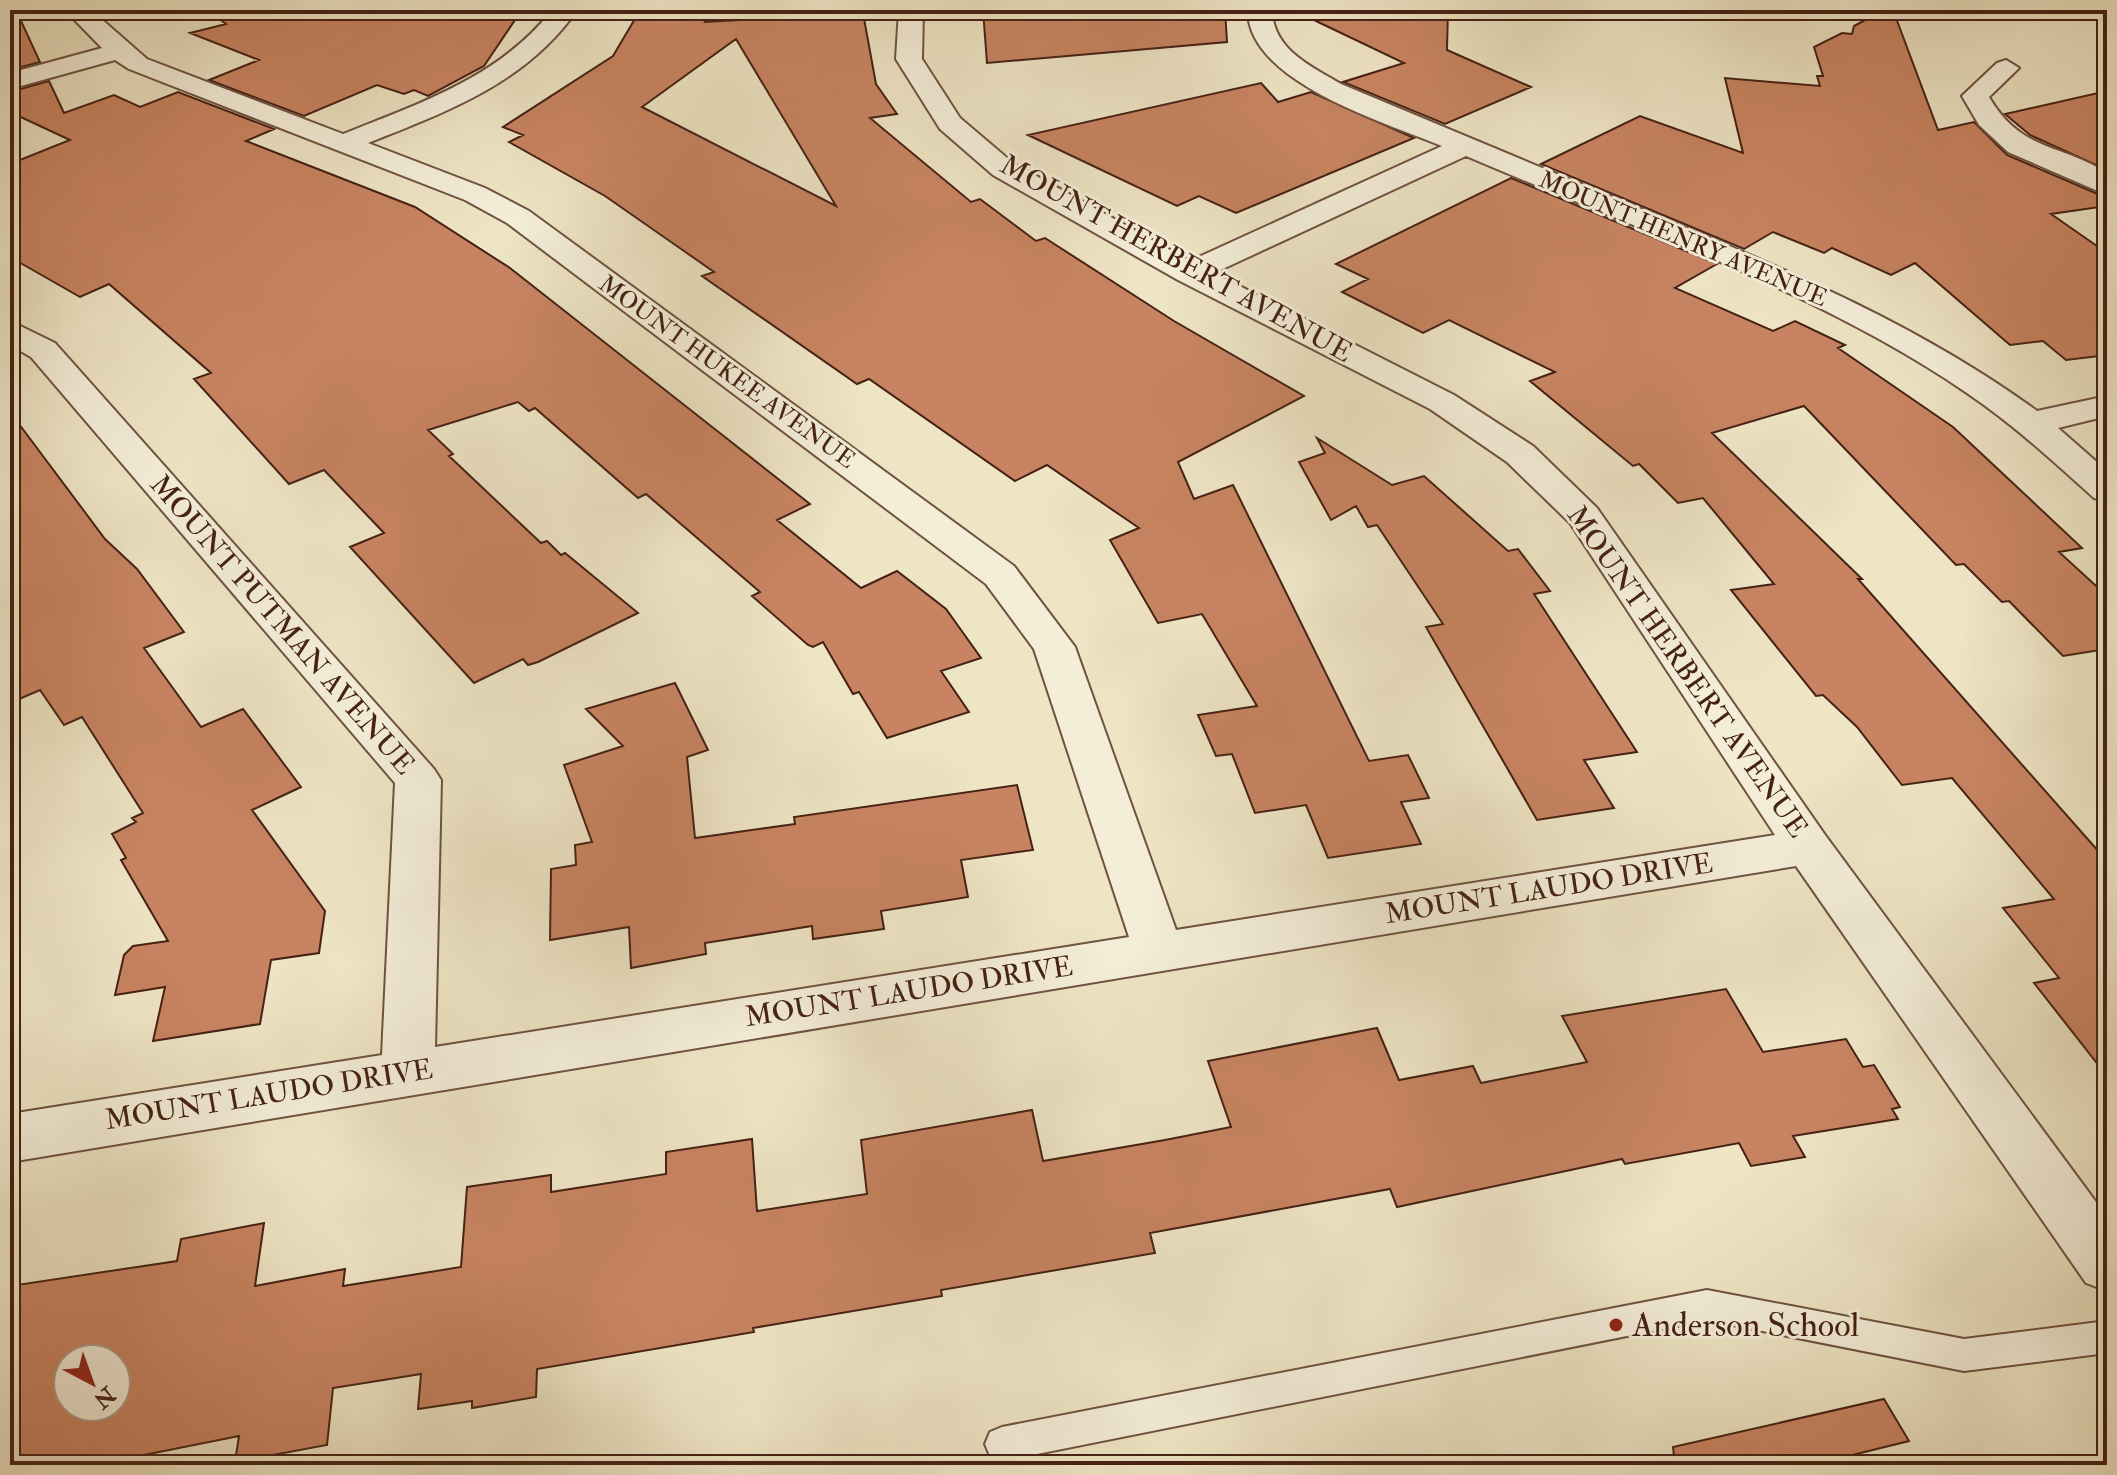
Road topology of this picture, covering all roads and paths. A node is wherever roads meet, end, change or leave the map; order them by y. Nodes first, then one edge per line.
1 (77, 10) edge
2 (565, 10) edge
3 (911, 10) edge
4 (1260, 10) edge
5 (119, 51) junction
6 (2006, 68) dead end
7 (10, 81) edge
8 (344, 143) junction
9 (1466, 146) junction
10 (2107, 186) edge
11 (1189, 273) junction
12 (10, 331) edge
13 (2107, 406) edge
14 (2031, 423) junction
15 (2107, 490) edge
16 (1808, 847) junction
17 (1159, 951) junction
18 (408, 1072) junction
19 (10, 1138) edge
20 (2107, 1264) edge
21 (2107, 1337) edge
22 (1002, 1444) dead end

1 - 5 street, MOUNT HUKEE AVENUE
2 - 8 street
3 - 11 street, MOUNT HERBERT AVENUE
4 - 9 street, MOUNT HENRY AVENUE
5 - 7 street
5 - 8 street, MOUNT HUKEE AVENUE
6 - 10 street
8 - 17 street, MOUNT HUKEE AVENUE
9 - 11 street
9 - 14 street, MOUNT HENRY AVENUE
11 - 16 street, MOUNT HERBERT AVENUE
12 - 18 street, MOUNT PUTMAN AVENUE
13 - 14 street
14 - 15 street, MOUNT HENRY AVENUE
16 - 17 street, MOUNT LAUDO DRIVE
16 - 20 street, MOUNT HERBERT AVENUE
17 - 18 street, MOUNT LAUDO DRIVE
18 - 19 street, MOUNT LAUDO DRIVE
21 - 22 lane

